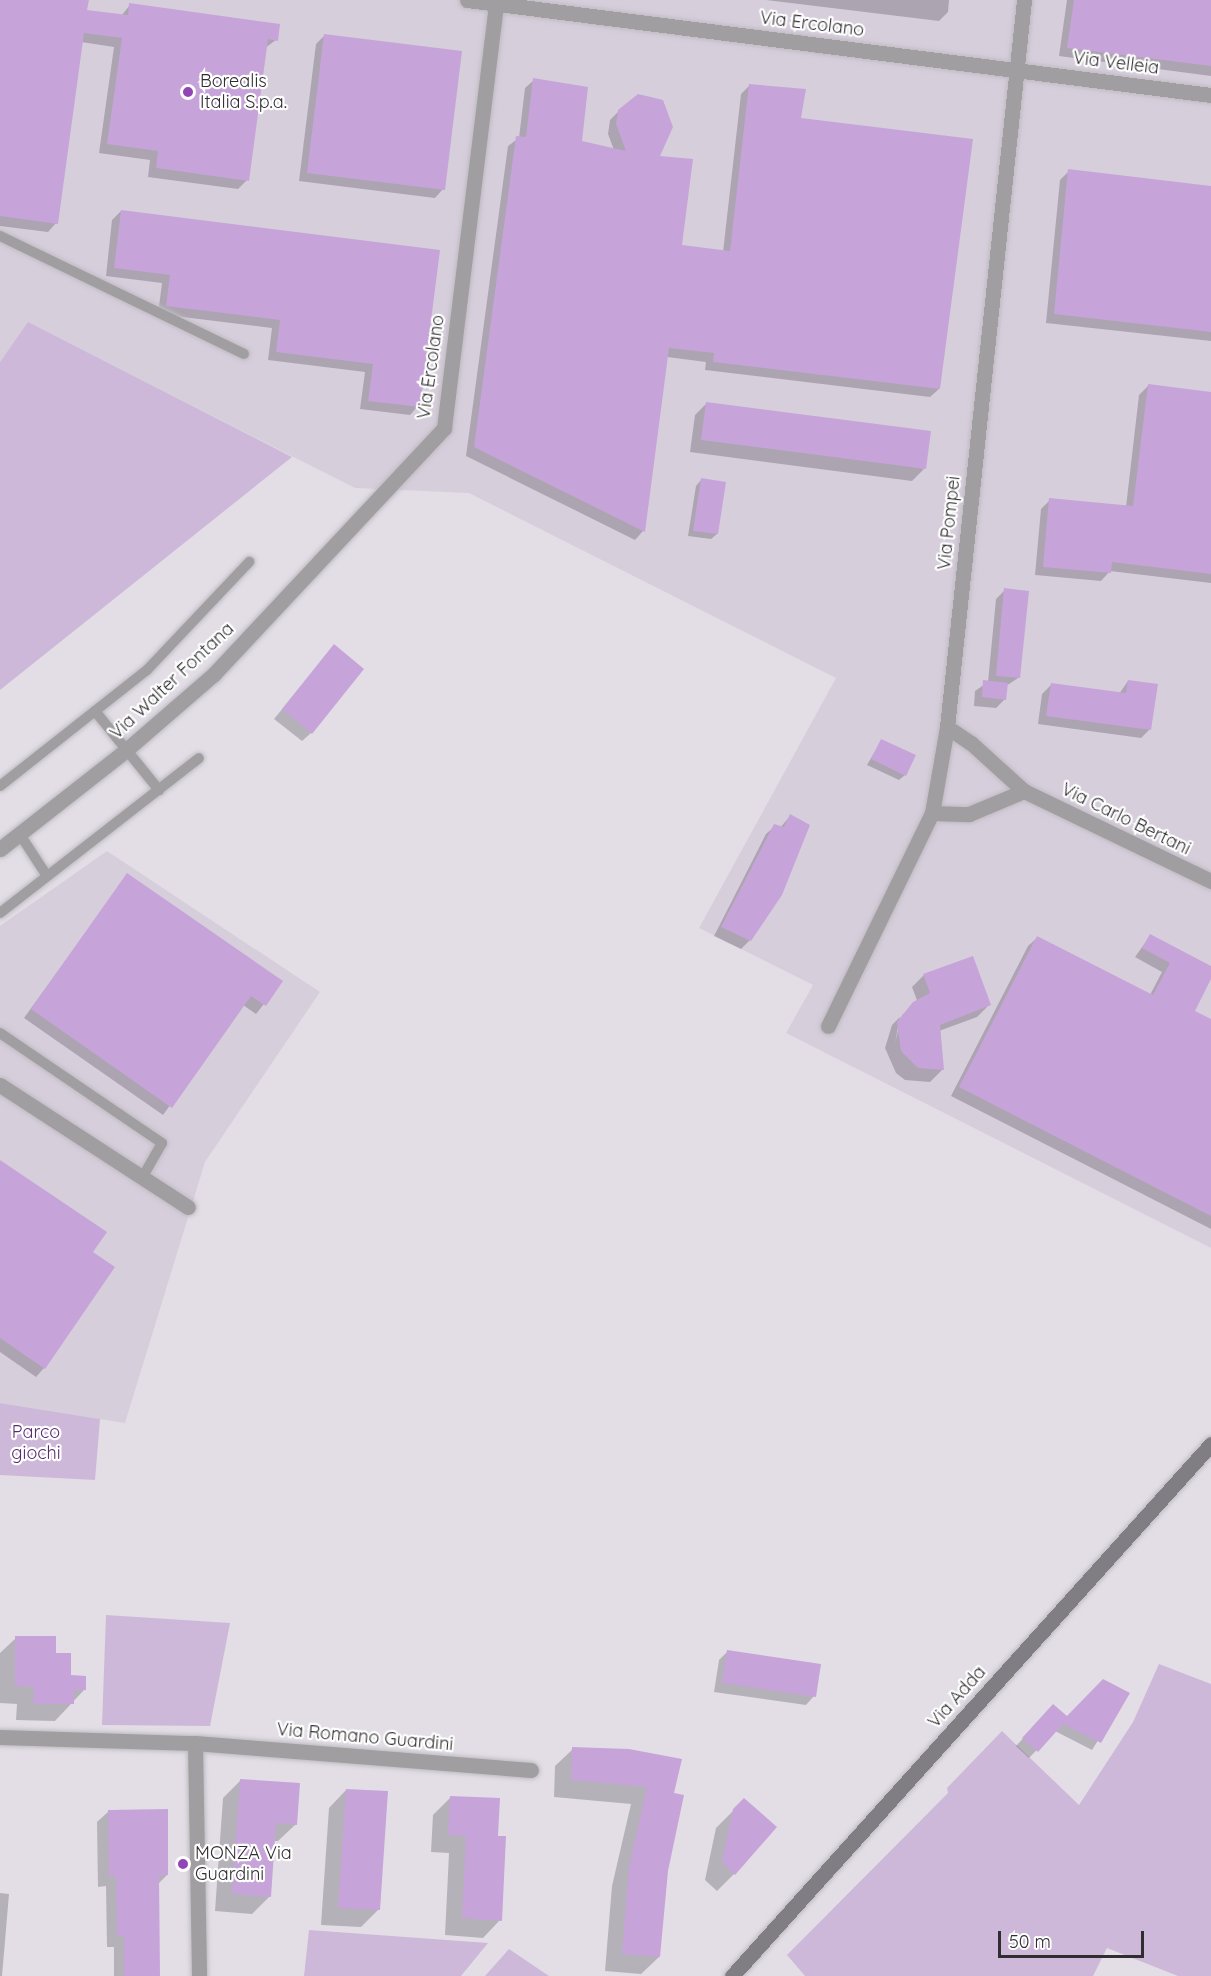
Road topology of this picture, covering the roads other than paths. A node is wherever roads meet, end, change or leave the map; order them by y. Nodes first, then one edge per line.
1 (467, 0) edge
2 (1024, 0) edge
3 (496, 4) junction
4 (1017, 70) junction
5 (1211, 95) edge
6 (0, 236) edge
7 (244, 354) dead end
8 (378, 497) joint
9 (249, 562) dead end
10 (95, 711) junction
11 (947, 727) junction
12 (125, 751) junction
13 (199, 758) dead end
14 (0, 786) edge
15 (159, 790) junction
16 (1024, 791) junction
17 (932, 813) junction
18 (20, 833) junction
19 (0, 849) edge
20 (47, 876) junction
21 (1211, 881) edge
22 (0, 913) edge
23 (828, 1026) dead end
24 (0, 1033) edge
25 (0, 1085) edge
26 (142, 1178) junction
27 (188, 1207) dead end
28 (1211, 1444) edge
29 (0, 1737) edge
30 (195, 1743) junction
31 (531, 1770) dead end
32 (199, 1976) edge
33 (732, 1976) edge

1 - 3 street, Via Ercolano
2 - 4 street, Via Pompei
3 - 4 street, Via Ercolano
3 - 8 street, Via Ercolano
4 - 5 street, Via Velleia
4 - 11 street, Via Pompei
6 - 7 lane
8 - 12 street, Via Walter Fontana
9 - 10 lane
10 - 12 lane
10 - 14 lane
11 - 16 street, Via Carlo Bertani
11 - 17 street, Via Pompei
12 - 15 lane
12 - 18 street, Via Walter Fontana
13 - 15 lane
15 - 20 lane
16 - 17 street
16 - 21 street, Via Carlo Bertani
17 - 23 street, Via Pompei
18 - 19 street, Via Walter Fontana
18 - 20 lane
20 - 22 lane
24 - 26 lane
25 - 26 street
26 - 27 street
28 - 33 main road, Via Adda
29 - 30 street, Via Romano Guardini
30 - 31 street, Via Romano Guardini
30 - 32 street

